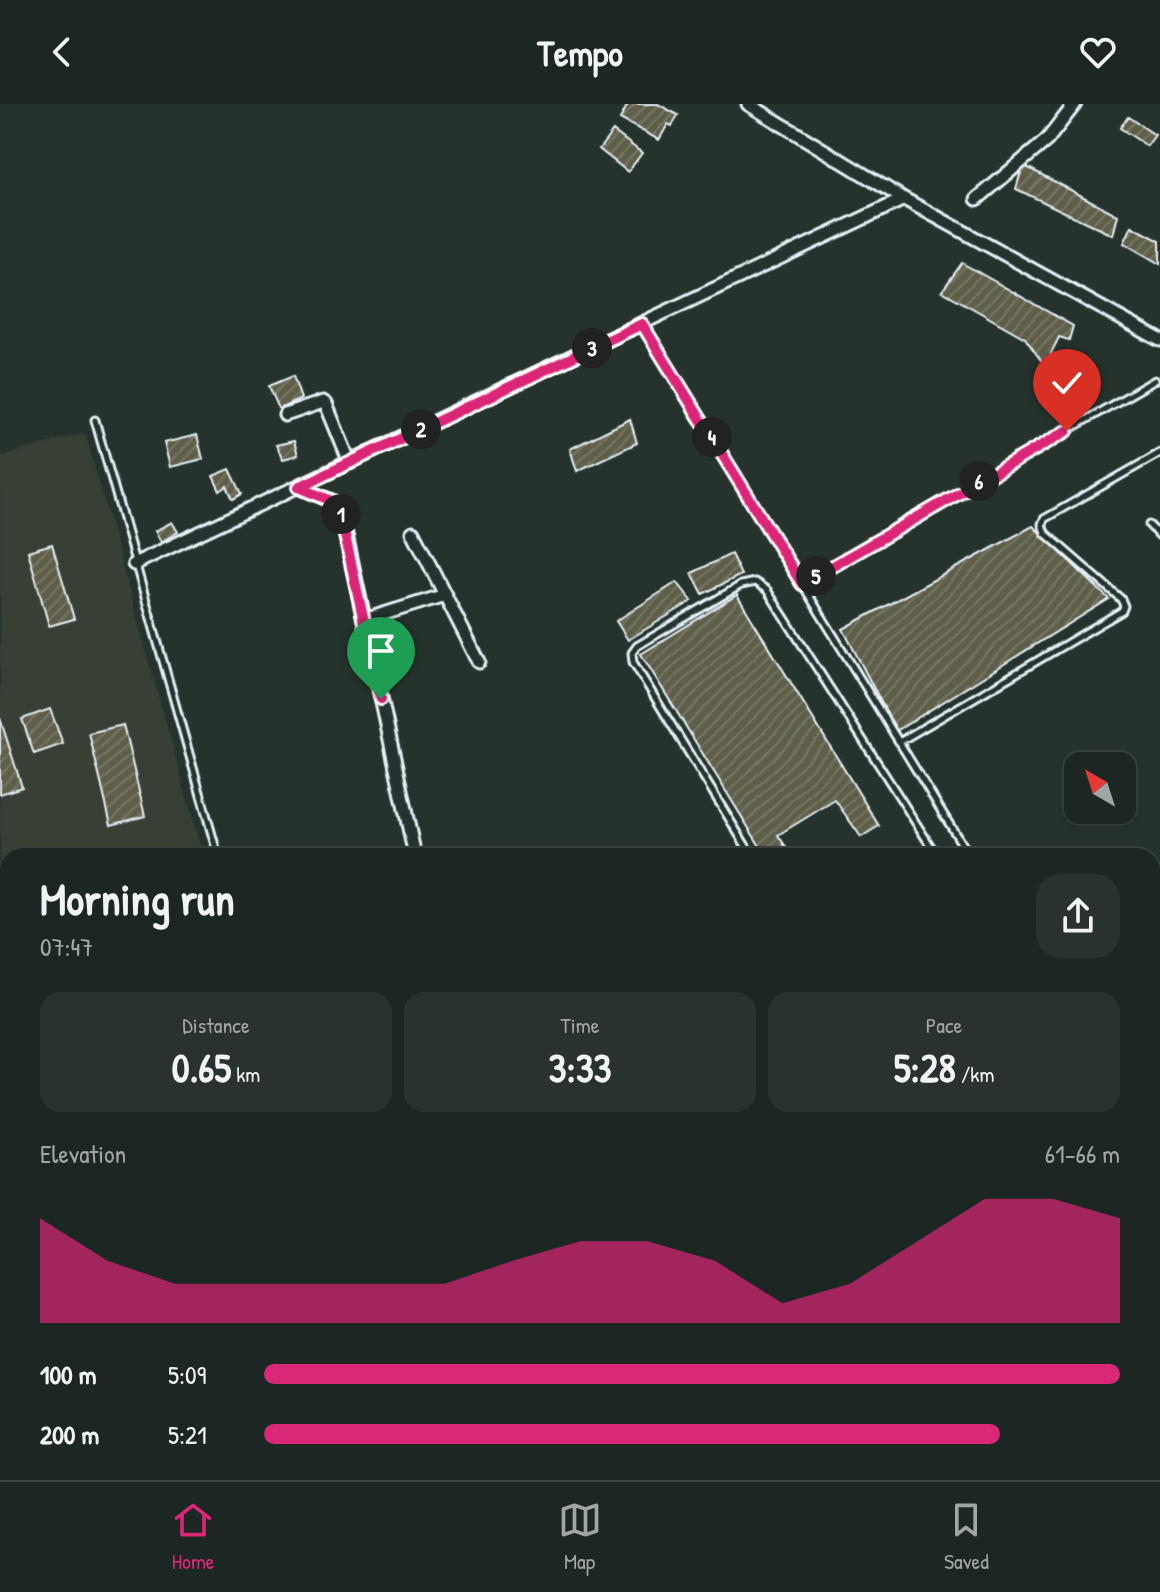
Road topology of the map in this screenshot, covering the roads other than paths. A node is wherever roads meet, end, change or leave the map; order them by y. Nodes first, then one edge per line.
1 (748, 104) edge
2 (1075, 104) edge
3 (904, 199) junction
4 (977, 199) dead end
5 (642, 324) junction
6 (1160, 340) edge
7 (1155, 380) dead end
8 (285, 415) dead end
9 (95, 420) dead end
10 (1160, 453) edge
11 (350, 463) junction
12 (299, 487) junction
13 (1149, 525) dead end
14 (413, 532) dead end
15 (1160, 536) edge
16 (134, 564) junction
17 (802, 584) junction
18 (445, 595) junction
19 (364, 620) junction
20 (479, 662) dead end
21 (899, 742) junction
22 (216, 848) edge
23 (413, 848) edge
24 (747, 848) edge
25 (932, 848) edge
26 (964, 848) edge

1 - 3 street
2 - 4 street
3 - 5 street
3 - 6 street
5 - 11 street
5 - 17 lane
7 - 17 lane
8 - 11 street
9 - 16 lane
10 - 21 lane
11 - 12 street
12 - 16 street
12 - 19 street
13 - 15 lane
14 - 18 street
16 - 22 lane
17 - 21 lane
18 - 19 street
18 - 20 street
19 - 23 street
21 - 26 lane
24 - 25 lane

